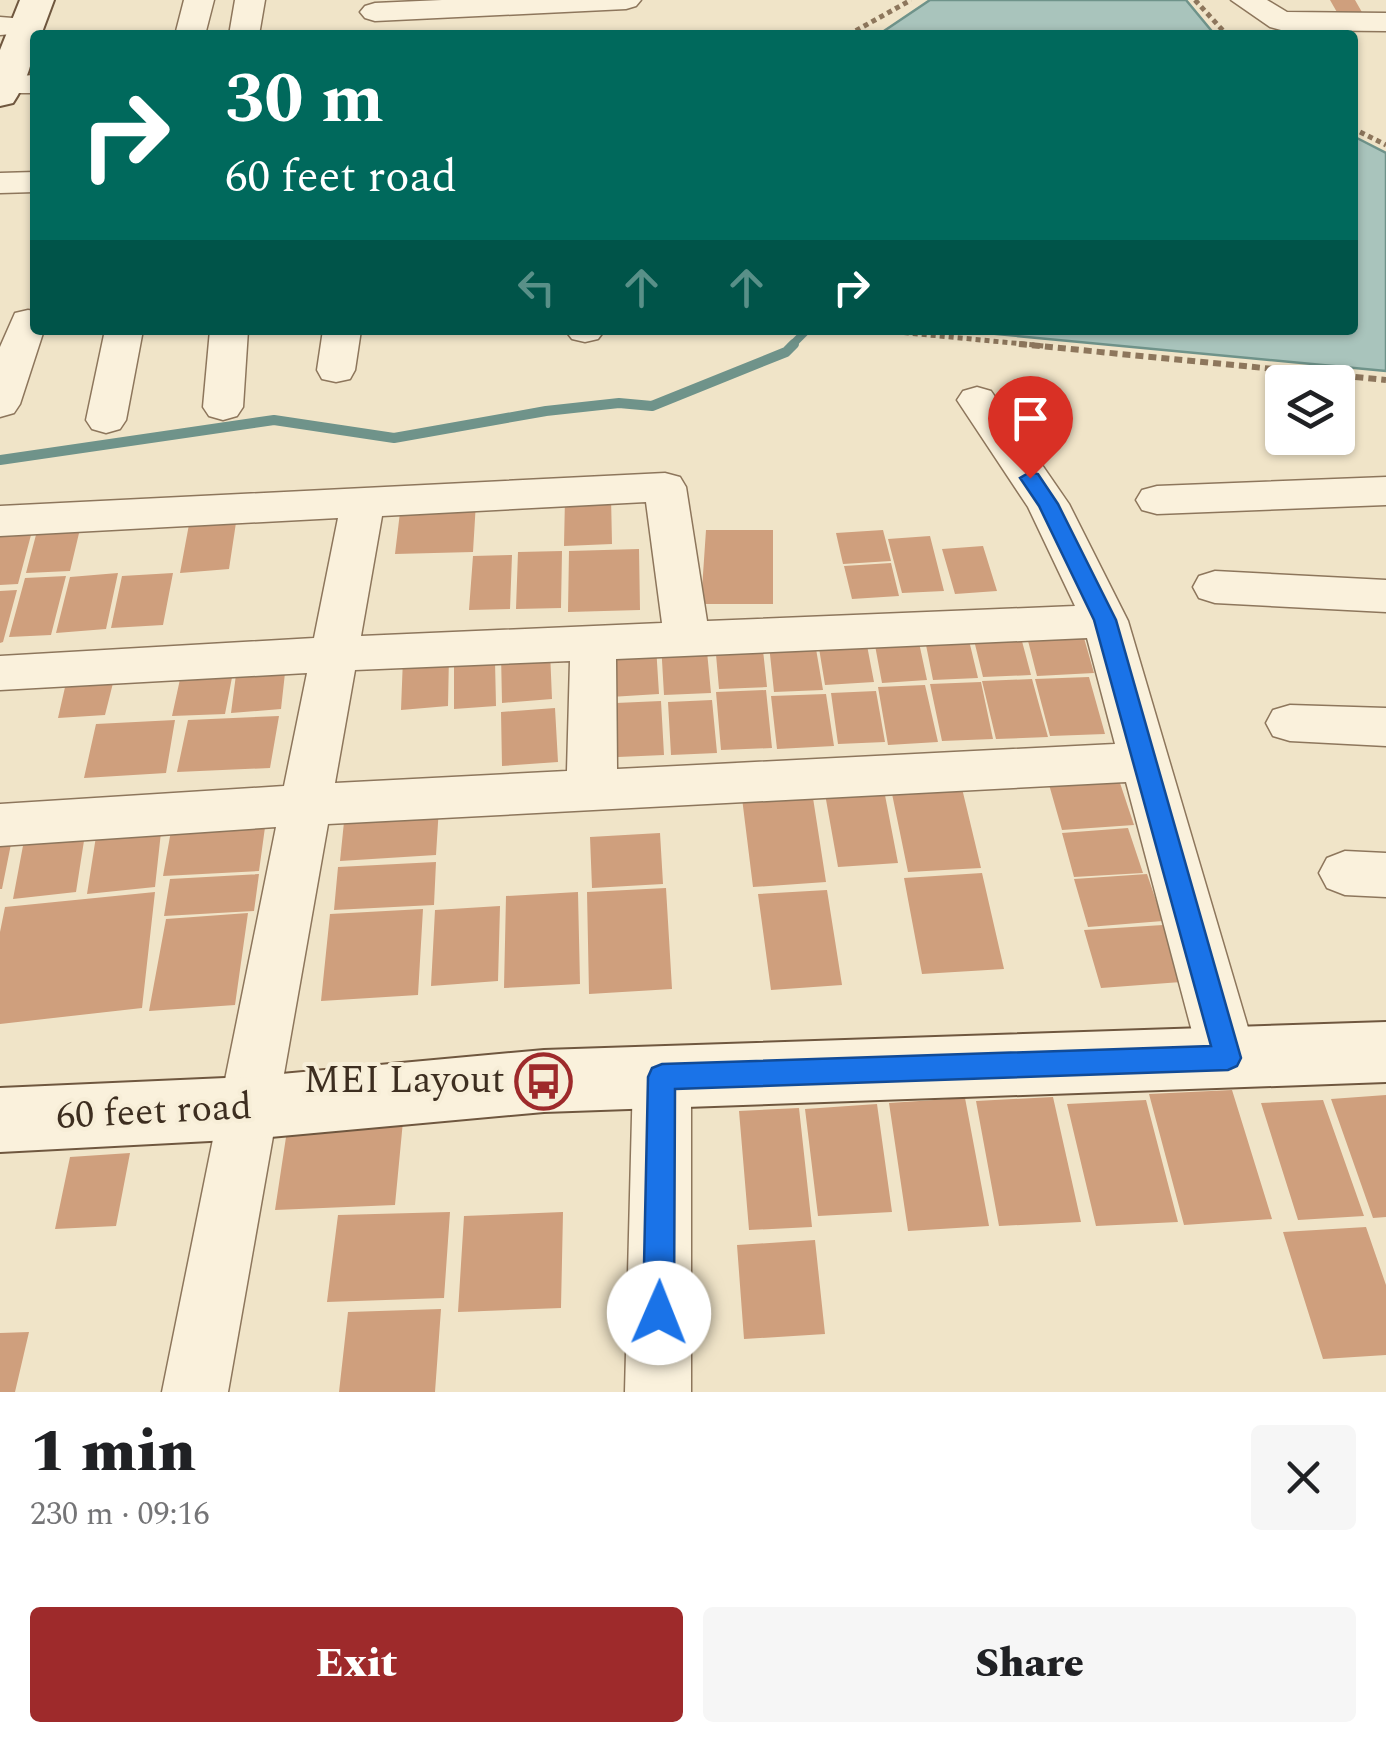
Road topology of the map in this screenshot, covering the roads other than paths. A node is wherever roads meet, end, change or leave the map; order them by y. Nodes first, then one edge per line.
1 (199, 0) edge
2 (250, 0) edge
3 (626, 0) edge
4 (1246, 0) edge
5 (375, 16) edge
6 (1386, 22) edge
7 (24, 30) edge
8 (191, 30) edge
9 (245, 30) edge
10 (13, 88) edge
11 (30, 182) edge
12 (0, 183) edge
13 (21, 322) edge
14 (123, 335) edge
15 (229, 335) edge
16 (341, 335) edge
17 (336, 370) dead end
18 (976, 400) dead end
19 (0, 404) edge
20 (223, 408) dead end
21 (106, 420) dead end
22 (1386, 492) edge
23 (1157, 500) dead end
24 (363, 501) junction
25 (0, 521) edge
26 (1215, 587) dead end
27 (1386, 596) edge
28 (1105, 620) junction
29 (686, 639) junction
30 (593, 642) junction
31 (333, 654) junction
32 (0, 672) edge
33 (1290, 723) dead end
34 (1386, 727) edge
35 (1144, 762) junction
36 (592, 792) junction
37 (307, 802) junction
38 (0, 825) edge
39 (1386, 1052) edge
40 (1228, 1058) junction
41 (662, 1077) junction
42 (248, 1108) junction
43 (0, 1120) edge
44 (195, 1392) edge
45 (658, 1392) edge

1 - 8 street
2 - 9 street
3 - 5 street
4 - 6 street
7 - 10 street
11 - 12 street
13 - 19 street
14 - 21 street
15 - 20 street
16 - 17 street
18 - 28 street
22 - 23 street
24 - 25 street
24 - 29 street
24 - 31 street
26 - 27 street
28 - 29 street
28 - 35 street
29 - 30 street
30 - 31 street
30 - 36 street
31 - 32 street
31 - 37 street
33 - 34 street
35 - 36 street
35 - 40 street
36 - 37 street
37 - 38 street
37 - 42 street
39 - 40 street, 60 feet road
40 - 41 street, 60 feet road
41 - 42 street, 60 feet road
41 - 45 street
42 - 43 street, 60 feet road
42 - 44 street

